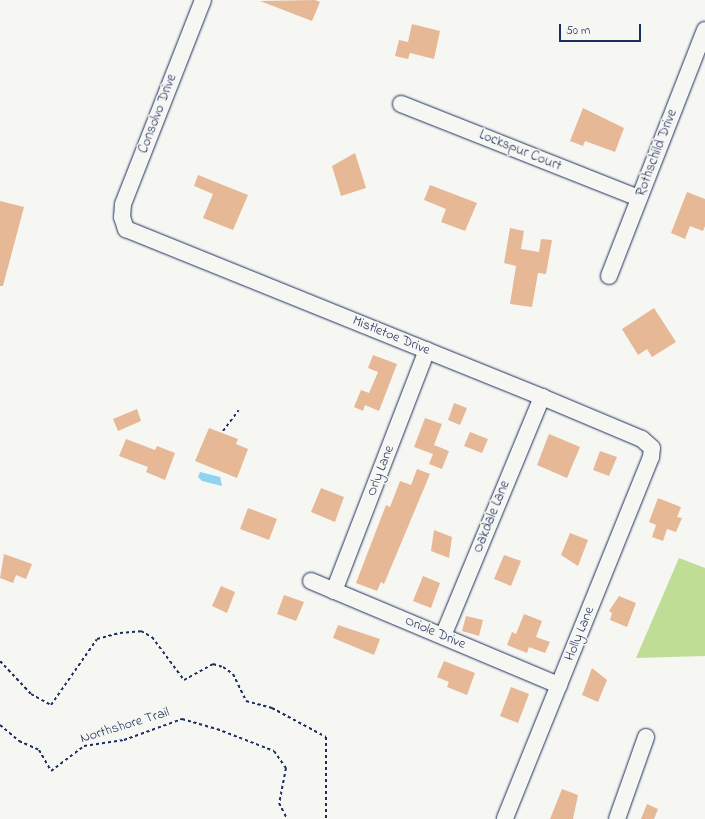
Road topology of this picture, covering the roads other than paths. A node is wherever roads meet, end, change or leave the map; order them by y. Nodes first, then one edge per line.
1 (203, 0) edge
2 (705, 30) edge
3 (402, 104) dead end
4 (639, 198) junction
5 (126, 229) joint
6 (609, 276) dead end
7 (428, 350) junction
8 (542, 397) junction
9 (652, 448) joint
10 (311, 582) dead end
11 (334, 591) junction
12 (443, 636) junction
13 (559, 685) junction
14 (646, 737) dead end
15 (505, 819) edge
16 (617, 819) edge

1 - 5 street, Consolvo Drive
2 - 4 street, Rothschild Drive
3 - 4 street, Lockspur Court
4 - 6 street, Rothschild Drive
5 - 7 street, Mistletoe Drive
7 - 8 street, Mistletoe Drive
7 - 11 street, Orly Lane
8 - 9 street, Mistletoe Drive
8 - 12 street, Oakdale Lane
9 - 13 street, Holly Lane
10 - 11 street, Oriole Drive
11 - 12 street, Oriole Drive
12 - 13 street, Oriole Drive
13 - 15 street, Holly Lane
14 - 16 street

